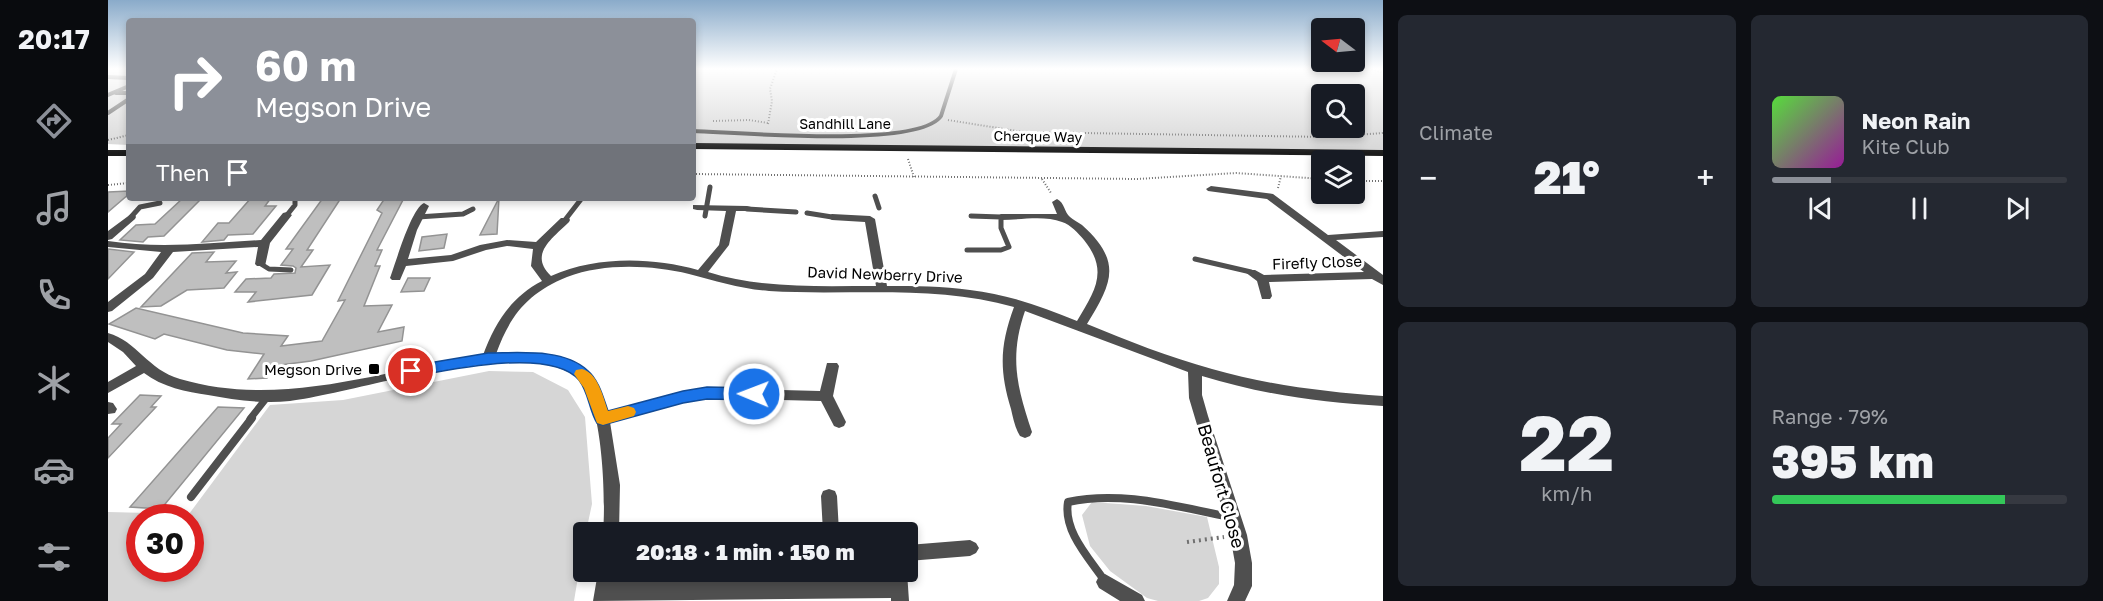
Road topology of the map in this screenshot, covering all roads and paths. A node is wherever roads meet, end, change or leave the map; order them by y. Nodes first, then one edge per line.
1 (771, 97) edge
2 (947, 97) edge
3 (126, 101) edge
4 (108, 113) edge
5 (940, 119) junction
6 (708, 121) dead end
7 (768, 123) junction
8 (696, 131) edge
9 (773, 133) junction
10 (1383, 133) edge
11 (126, 136) edge
12 (108, 140) edge
13 (696, 146) edge
14 (904, 148) junction
15 (108, 153) edge
16 (126, 153) edge
17 (1383, 153) edge
18 (696, 174) edge
19 (1281, 176) junction
20 (914, 177) junction
21 (1311, 178) edge
22 (1042, 179) junction
23 (1365, 181) edge
24 (1383, 181) edge
25 (126, 183) edge
26 (108, 185) edge
27 (710, 187) dead end
28 (1212, 189) dead end
29 (1278, 189) joint
30 (875, 196) dead end
31 (1269, 196) junction
32 (295, 201) edge
33 (580, 201) edge
34 (1057, 202) joint
35 (160, 203) dead end
36 (424, 206) dead end
37 (732, 208) junction
38 (879, 208) joint
39 (473, 209) dead end
40 (747, 209) joint
41 (703, 210) joint
42 (796, 212) dead end
43 (807, 213) dead end
44 (287, 215) joint
45 (971, 216) dead end
46 (131, 217) joint
47 (832, 217) joint
48 (1001, 217) junction
49 (418, 218) junction
50 (1064, 218) junction
51 (870, 219) junction
52 (566, 220) joint
53 (1383, 234) edge
54 (108, 237) edge
55 (1325, 238) junction
56 (263, 243) junction
57 (108, 244) edge
58 (539, 246) junction
59 (170, 248) junction
60 (967, 250) dead end
61 (1195, 258) dead end
62 (401, 263) junction
63 (261, 264) joint
64 (291, 270) dead end
65 (1251, 272) joint
66 (700, 274) junction
67 (396, 278) dead end
68 (1378, 278) edge
69 (1262, 279) junction
70 (550, 282) junction
71 (882, 290) junction
72 (1266, 296) dead end
73 (1021, 305) junction
74 (108, 308) edge
75 (1079, 327) junction
76 (108, 336) edge
77 (488, 358) junction
78 (832, 366) dead end
79 (145, 367) junction
80 (1195, 370) junction
81 (108, 388) edge
82 (268, 395) junction
83 (826, 396) junction
84 (1383, 401) edge
85 (603, 419) junction
86 (840, 422) dead end
87 (1025, 432) dead end
88 (829, 496) dead end
89 (192, 497) dead end
90 (1234, 518) junction
91 (611, 522) edge
92 (830, 522) edge
93 (1238, 536) junction
94 (1187, 542) dead end
95 (970, 548) dead end
96 (918, 552) edge
97 (803, 582) edge
98 (851, 582) edge
99 (1106, 582) joint
100 (899, 587) edge
101 (603, 596) edge
102 (1136, 601) edge
103 (1236, 601) edge

1 - 7 path
2 - 5 lane
3 - 4 lane
5 - 9 lane, Sandhill Lane
5 - 10 path
6 - 7 path
7 - 9 path
8 - 9 lane, Sandhill Lane
11 - 12 path
13 - 14 street, Cherque Way
14 - 17 street, Cherque Way
14 - 20 path
15 - 16 street
18 - 20 path
19 - 21 path
19 - 22 path
19 - 29 path
20 - 22 path
22 - 34 path
23 - 24 path
25 - 26 path
27 - 41 lane
28 - 31 street
29 - 31 street
30 - 38 lane
31 - 55 street
32 - 44 lane
33 - 52 lane
34 - 50 street
35 - 46 lane
36 - 49 street
37 - 40 street
37 - 41 street
37 - 66 street
38 - 51 street
39 - 49 lane
40 - 42 lane
43 - 47 lane
44 - 56 street
45 - 48 lane
46 - 54 street
47 - 51 street
48 - 50 street
48 - 60 lane
49 - 62 street
50 - 75 street
51 - 71 street
52 - 58 street
53 - 55 street
55 - 68 street
56 - 59 street
56 - 63 street
57 - 59 street
58 - 62 street
58 - 70 street
59 - 74 street
61 - 65 lane
62 - 67 street
63 - 64 lane
65 - 69 street, Firefly Close
66 - 70 street, David Newberry Drive
66 - 71 street, David Newberry Drive
68 - 69 street, Firefly Close
69 - 72 street, Firefly Close
70 - 77 street, David Newberry Drive
71 - 73 street, David Newberry Drive
73 - 75 street, David Newberry Drive
73 - 87 street
75 - 80 street, David Newberry Drive
76 - 79 street
77 - 82 street
77 - 85 street
78 - 83 street
79 - 81 street
79 - 82 street
80 - 84 street, David Newberry Drive
80 - 90 street, Beaufort Close
82 - 89 lane
83 - 85 street
83 - 86 street
85 - 91 street
88 - 92 street
90 - 93 street, Beaufort Close
90 - 99 lane
93 - 94 path
93 - 103 street, Beaufort Close
95 - 96 street
97 - 101 street
98 - 100 street
99 - 102 street

